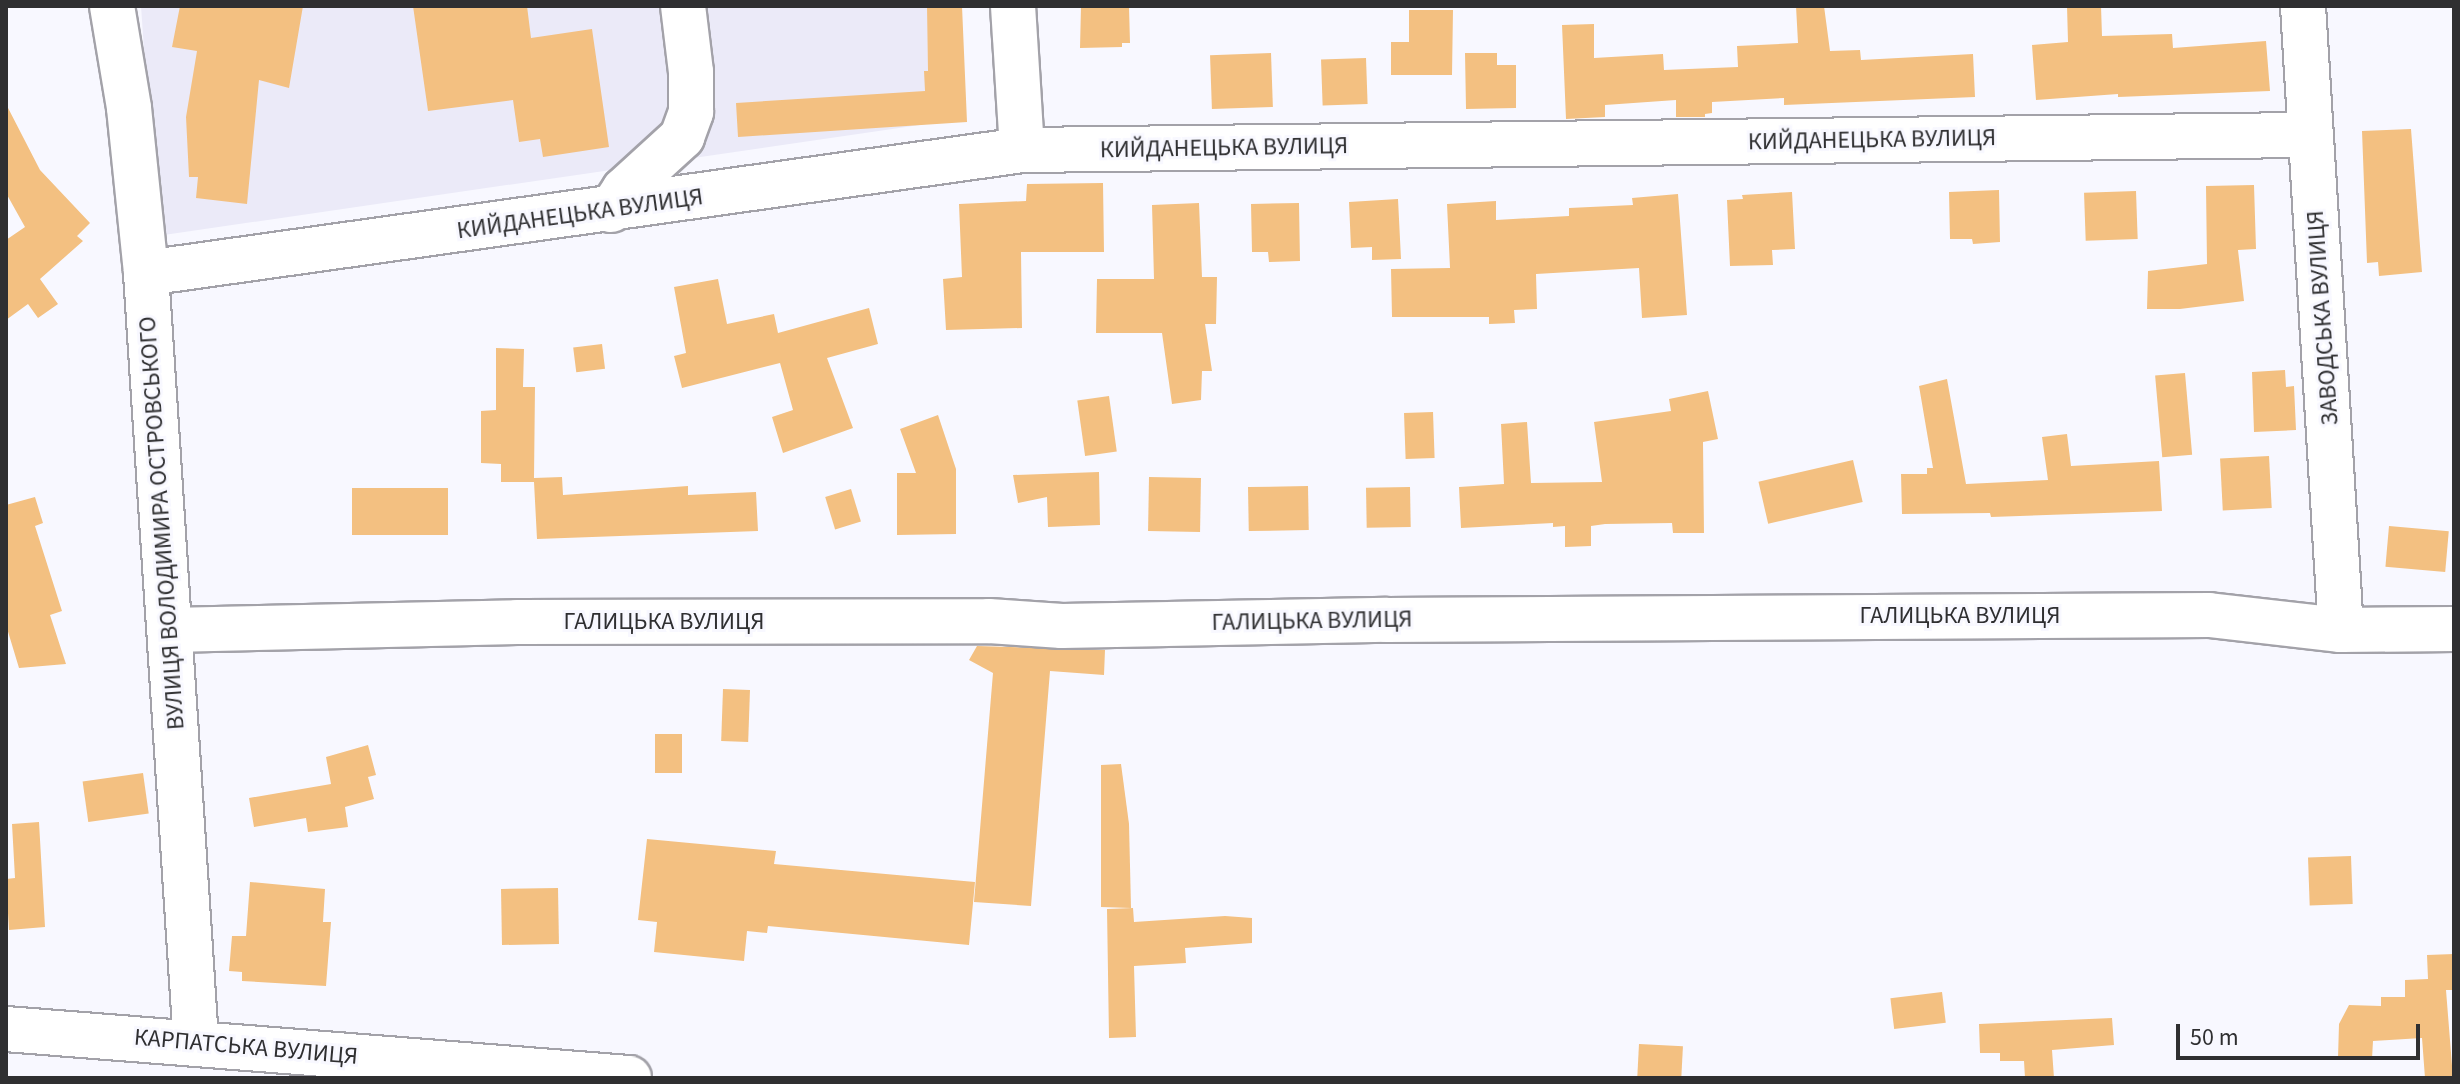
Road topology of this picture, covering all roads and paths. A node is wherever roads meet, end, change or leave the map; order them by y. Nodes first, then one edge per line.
1 (112, 6) edge
2 (683, 6) edge
3 (1013, 6) edge
4 (2303, 6) edge
5 (2310, 135) junction
6 (1022, 150) junction
7 (611, 210) junction
8 (146, 273) junction
9 (2454, 629) edge
10 (170, 630) junction
11 (2341, 630) junction
12 (6, 1029) edge
13 (196, 1043) junction
14 (613, 1077) edge

1 - 8 street, ВУЛИЦЯ ВОЛОДИМИРА ОСТРОВСЬКОГО
2 - 7 street
3 - 6 street
4 - 5 street, ЗАВОДСЬКА ВУЛИЦЯ
5 - 6 street, КИЙДАНЕЦЬКА ВУЛИЦЯ
5 - 11 street, ЗАВОДСЬКА ВУЛИЦЯ
6 - 7 street, КИЙДАНЕЦЬКА ВУЛИЦЯ
7 - 8 street, КИЙДАНЕЦЬКА ВУЛИЦЯ
8 - 10 street, ВУЛИЦЯ ВОЛОДИМИРА ОСТРОВСЬКОГО
9 - 11 street, ГАЛИЦЬКА ВУЛИЦЯ
10 - 11 street, ГАЛИЦЬКА ВУЛИЦЯ
10 - 13 street, ВУЛИЦЯ ВОЛОДИМИРА ОСТРОВСЬКОГО
12 - 13 street, КАРПАТСЬКА ВУЛИЦЯ
13 - 14 street, КАРПАТСЬКА ВУЛИЦЯ

